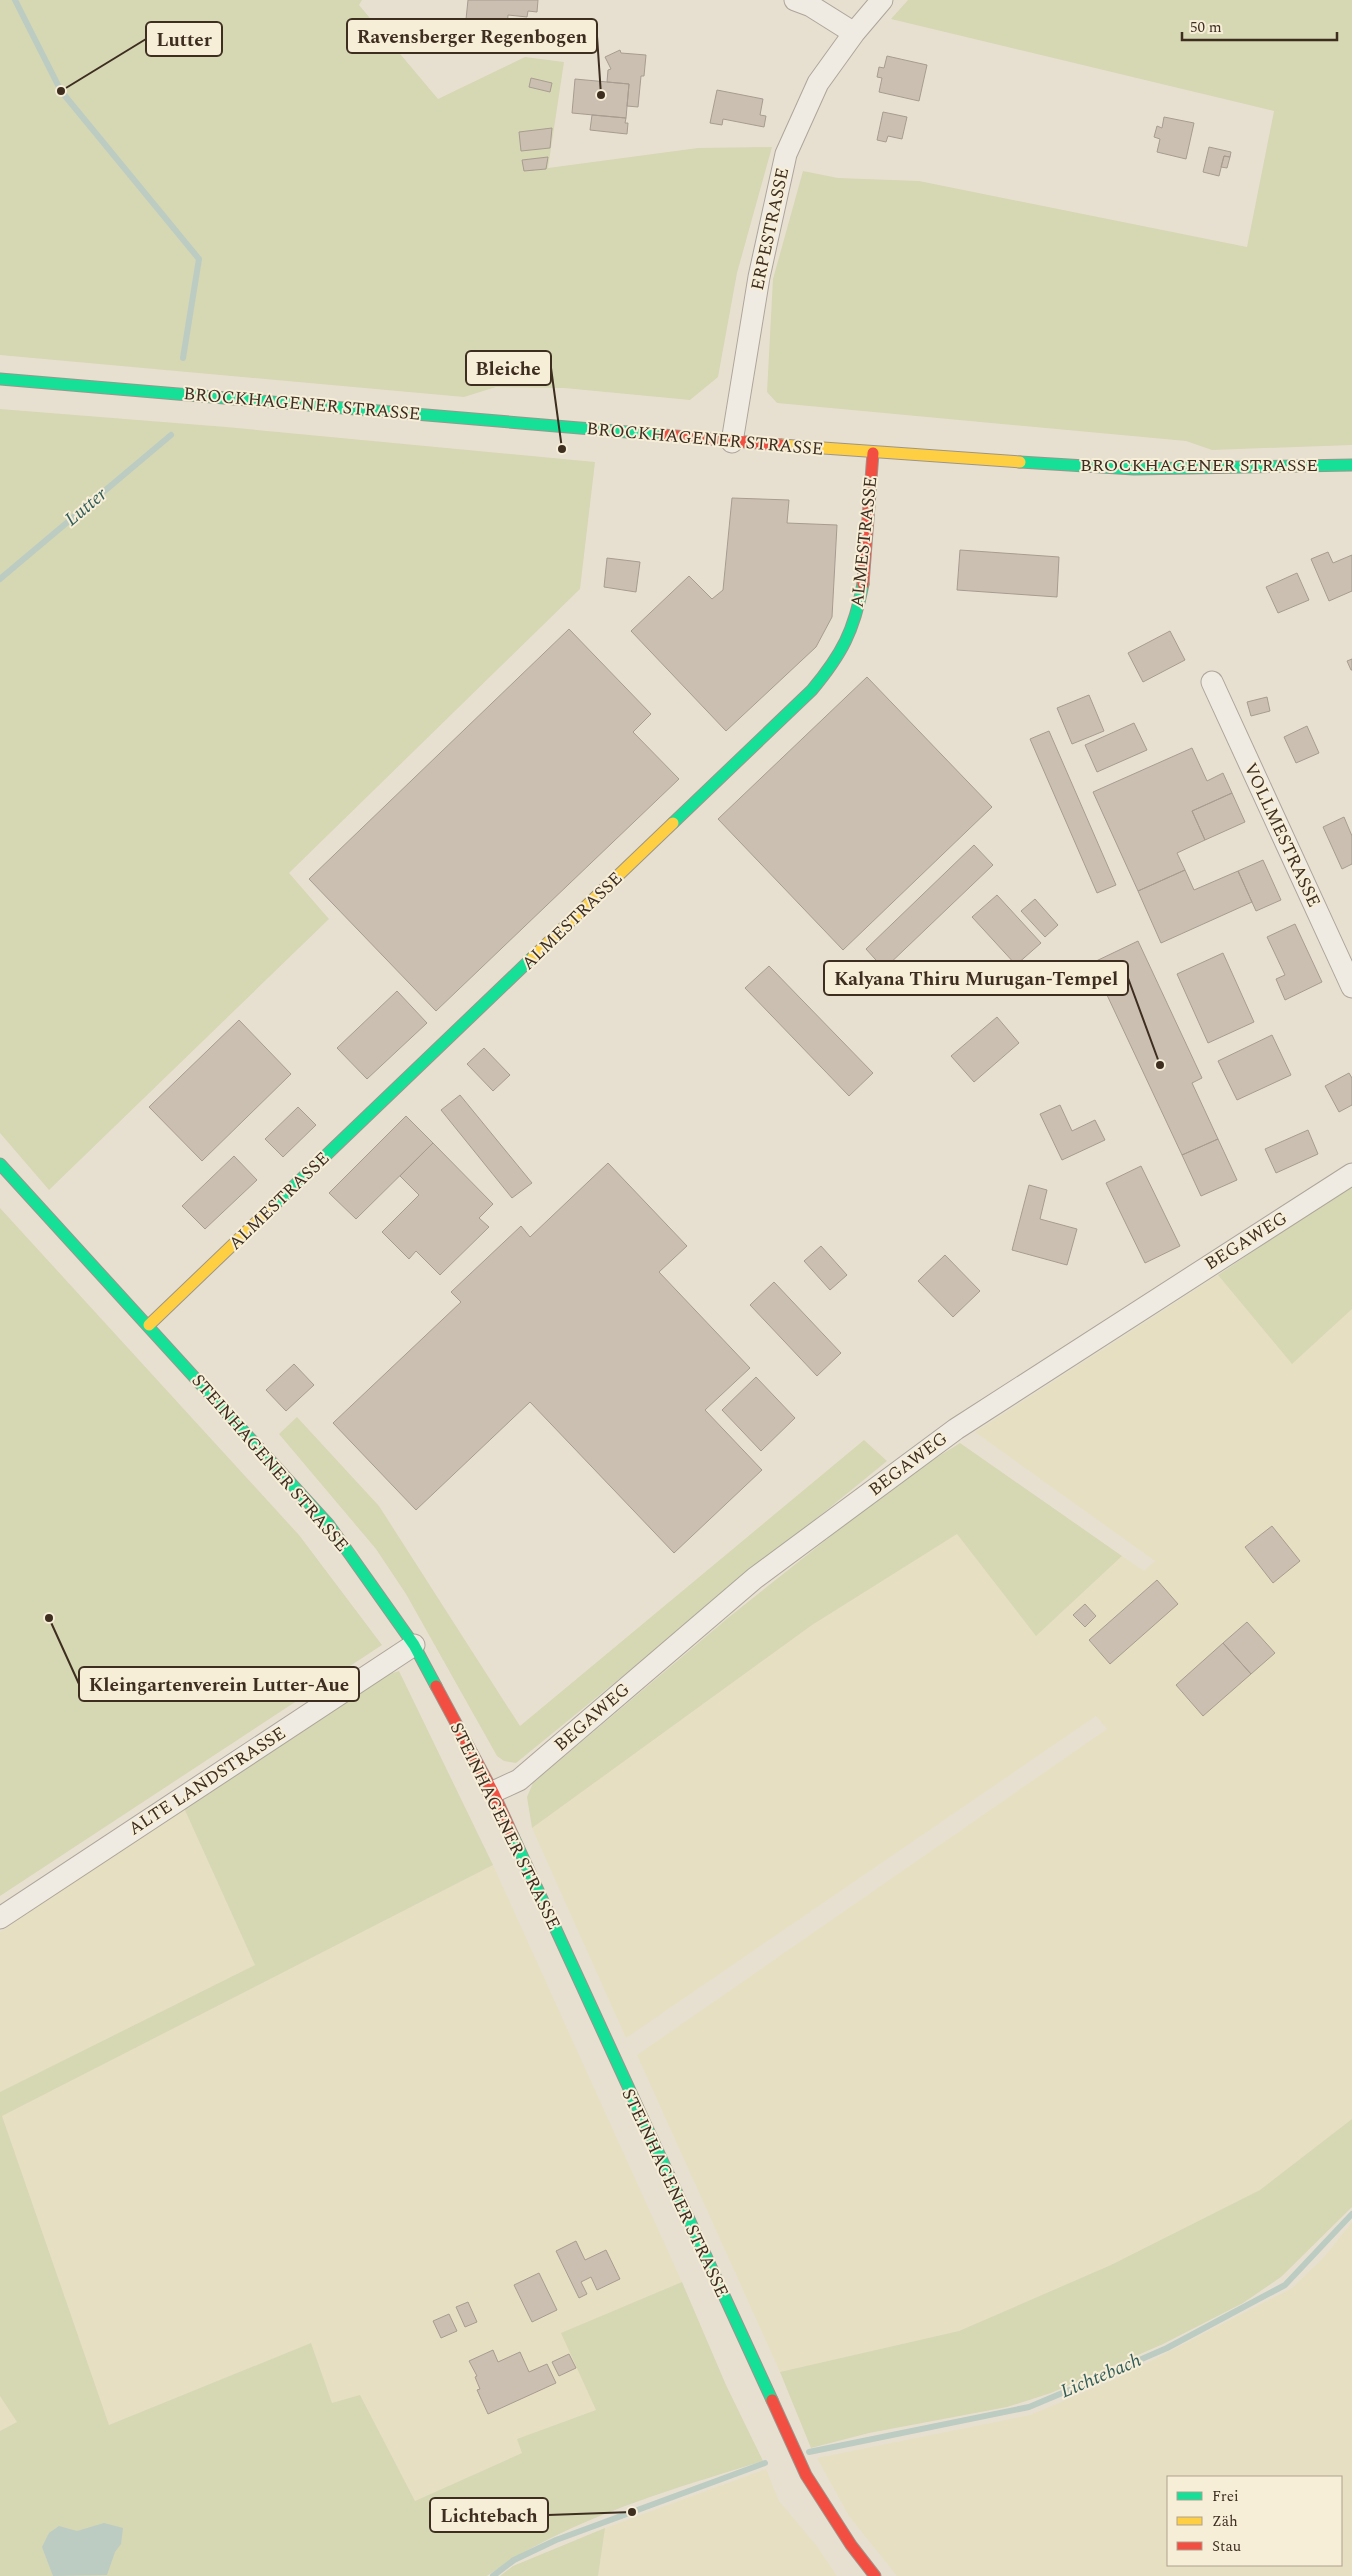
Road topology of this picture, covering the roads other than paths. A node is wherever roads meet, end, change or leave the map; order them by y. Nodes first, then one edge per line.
1 (794, 0) edge
2 (882, 0) edge
3 (854, 33) junction
4 (0, 379) edge
5 (732, 442) junction
6 (873, 453) junction
7 (1352, 465) edge
8 (1212, 682) dead end
9 (1352, 987) edge
10 (0, 1164) edge
11 (1352, 1174) edge
12 (149, 1324) junction
13 (414, 1645) junction
14 (493, 1792) junction
15 (0, 1918) edge
16 (875, 2576) edge

1 - 3 street
2 - 3 street, ERPESTRASSE
3 - 5 street, ERPESTRASSE
4 - 5 main road, BROCKHAGENER STRASSE
5 - 6 main road, BROCKHAGENER STRASSE
6 - 7 main road, BROCKHAGENER STRASSE
6 - 12 main road, ALMESTRASSE
8 - 9 street, VOLLMESTRASSE
10 - 12 main road, STEINHAGENER STRASSE
11 - 14 street, BEGAWEG
12 - 13 main road, STEINHAGENER STRASSE
13 - 14 main road, STEINHAGENER STRASSE
13 - 15 street, ALTE LANDSTRASSE
14 - 16 main road, STEINHAGENER STRASSE

